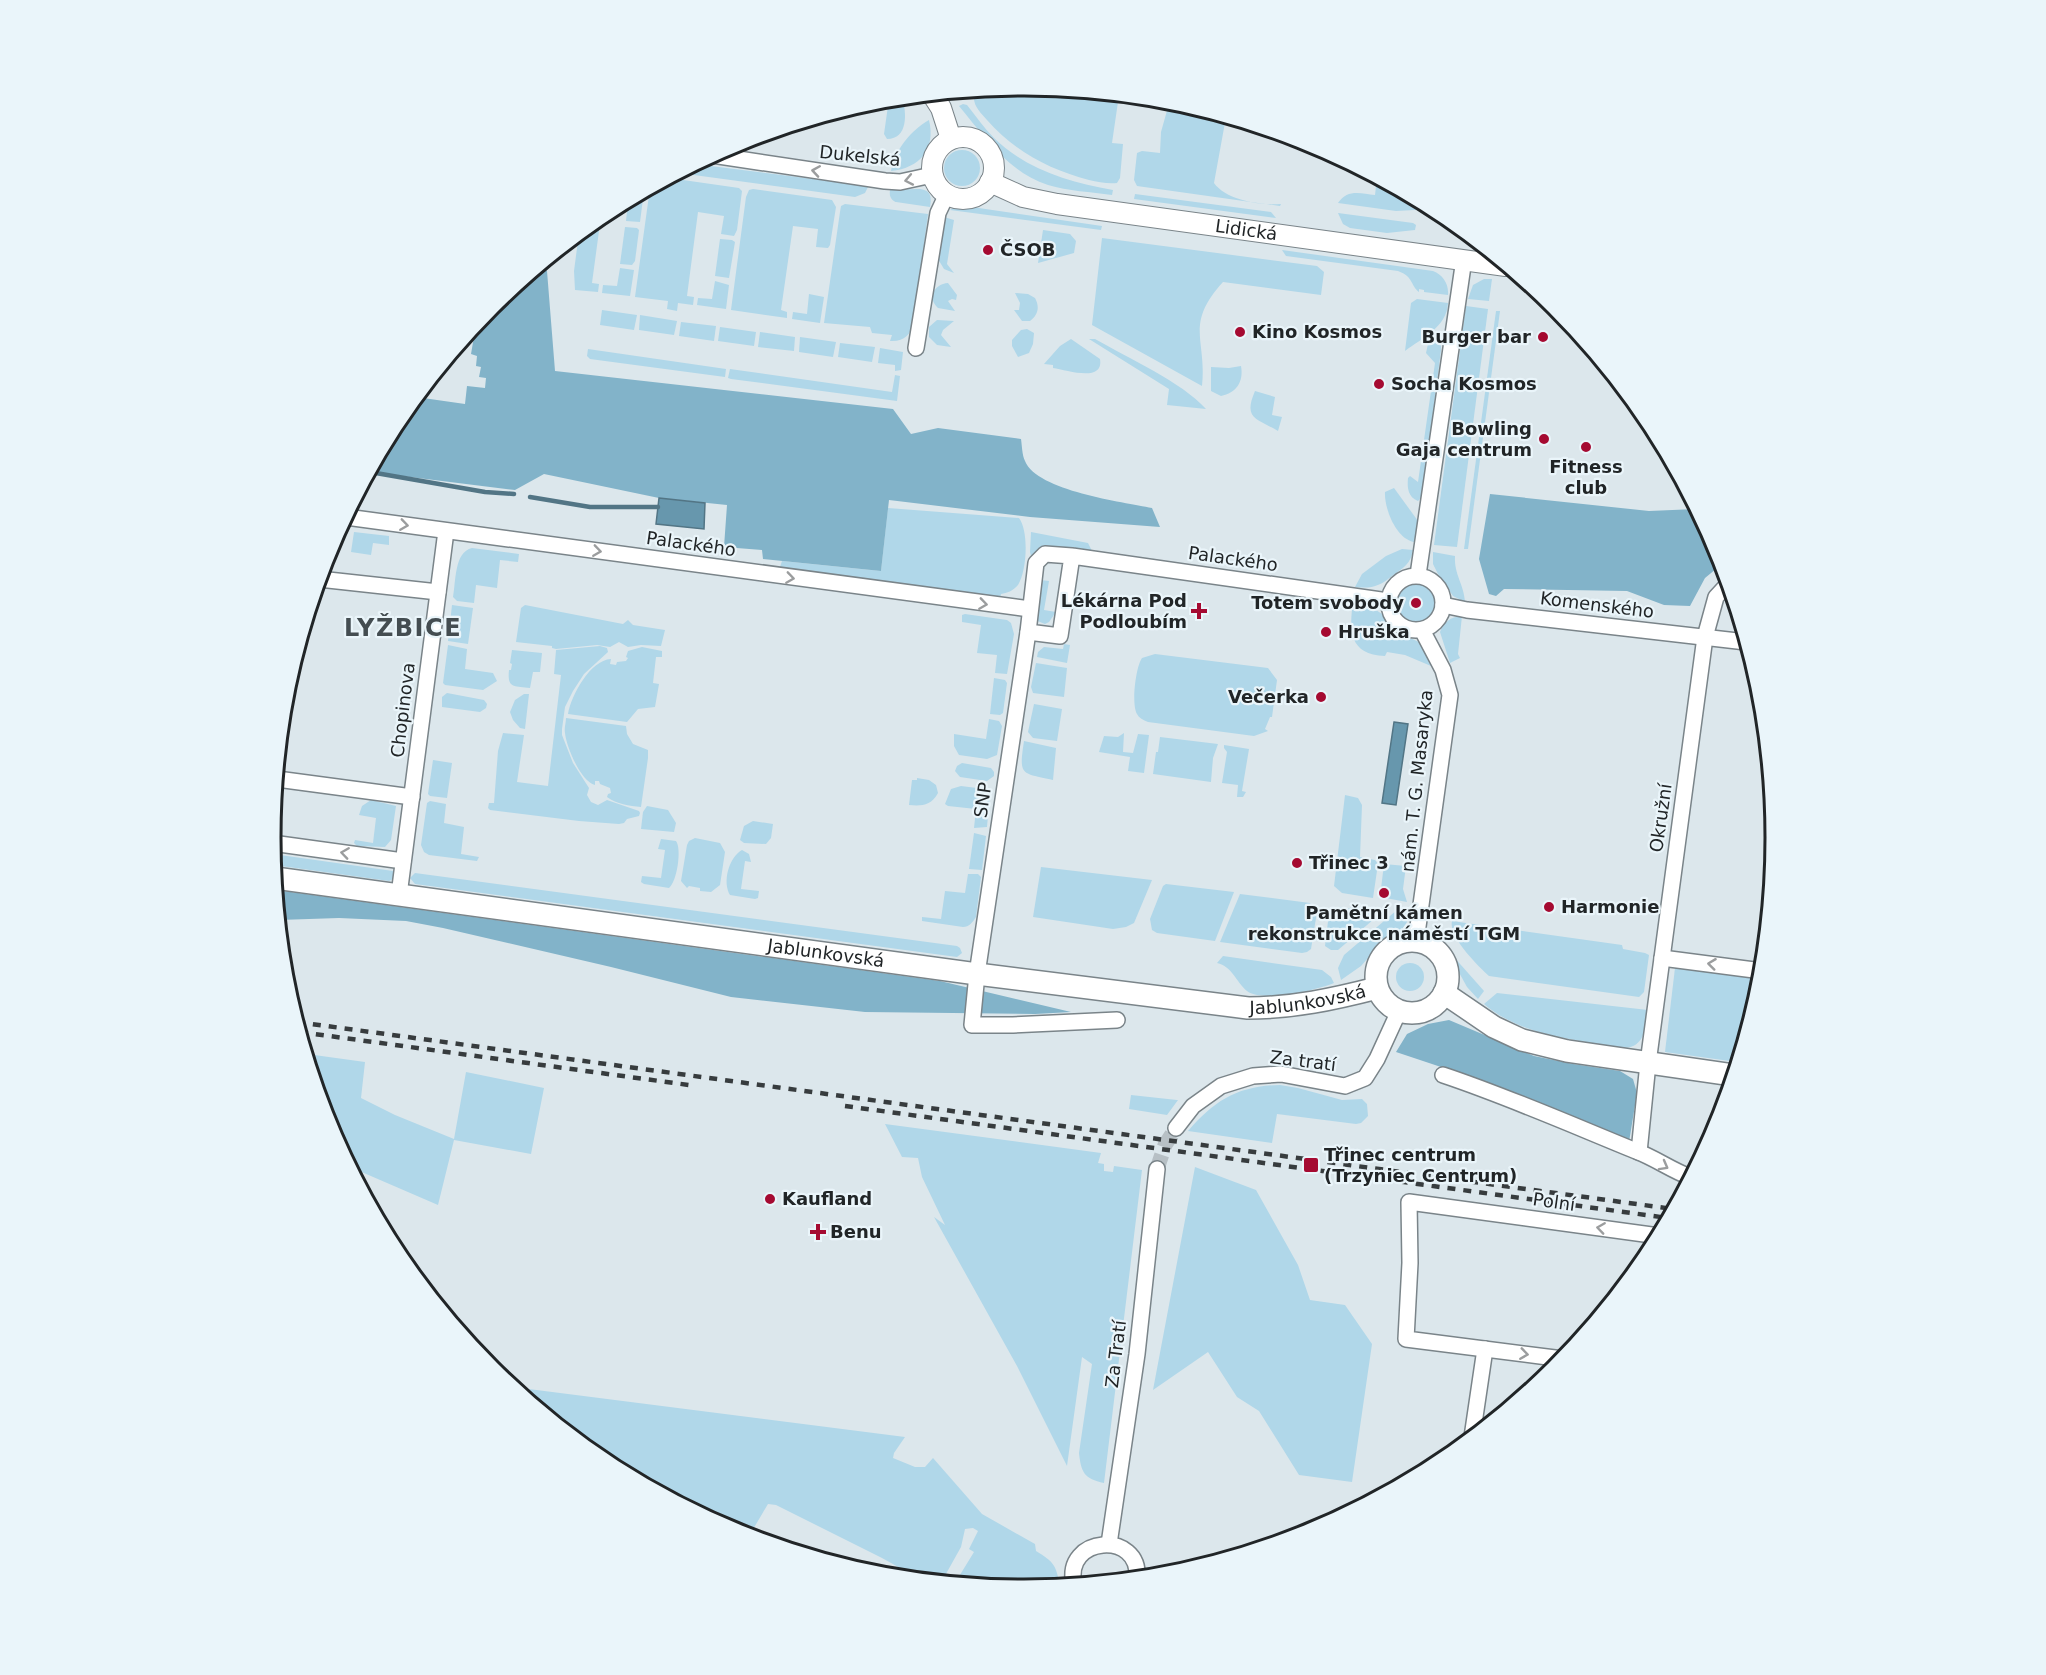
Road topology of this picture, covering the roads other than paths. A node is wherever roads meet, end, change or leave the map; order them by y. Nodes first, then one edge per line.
1 (936, 101) edge
2 (951, 139) junction
3 (727, 157) edge
4 (932, 175) junction
5 (990, 182) junction
6 (947, 194) junction
7 (1464, 259) junction
8 (1492, 264) edge
9 (916, 348) dead end
10 (354, 518) edge
11 (446, 531) junction
12 (1072, 556) junction
13 (1418, 575) junction
14 (328, 580) edge
15 (1722, 591) edge
16 (438, 592) junction
17 (1388, 601) junction
18 (1443, 605) junction
19 (1030, 609) junction
20 (1422, 630) junction
21 (1028, 632) junction
22 (1705, 637) junction
23 (1737, 641) edge
24 (284, 780) edge
25 (412, 796) junction
26 (281, 844) edge
27 (403, 861) junction
28 (283, 879) edge
29 (399, 895) junction
30 (1416, 941) junction
31 (1662, 958) junction
32 (1752, 970) edge
33 (977, 974) junction
34 (1377, 987) junction
35 (1444, 993) junction
36 (1399, 1011) junction
37 (1117, 1020) dead end
38 (1648, 1063) junction
39 (1726, 1074) edge
40 (1443, 1075) dead end
41 (1176, 1128) tunnel mouth
42 (1640, 1152) junction
43 (1157, 1168) tunnel mouth
44 (1683, 1174) edge
45 (1649, 1235) edge
46 (1485, 1349) junction
47 (1551, 1357) edge
48 (1474, 1426) edge
49 (1109, 1544) junction
50 (1137, 1570) edge
51 (1074, 1577) edge

1 - 2 street
2 - 4 street
2 - 5 street
4 -> 3 street, Dukelská
4 - 6 street
5 - 6 street
5 - 7 street, Lidická
6 - 9 street
7 - 8 street, Lidická
7 - 13 street
10 -> 11 street, Palackého
11 - 16 street, Chopinova
11 -> 19 street, Palackého
12 - 17 street, Palackého
12 - 19 street, Palackého
12 - 21 street
13 - 17 street
13 - 18 street
14 - 16 street
15 - 22 street, Okružní
16 - 25 street, Chopinova
17 - 20 street
18 - 20 street
18 - 22 street, Komenského
19 - 21 street, SNP
20 - 30 street, nám. T. G. Masaryka
21 - 33 street, SNP
22 - 23 street, Komenského
22 - 31 street, Okružní
24 - 25 street
25 - 27 street, Chopinova
27 -> 26 street
27 - 29 street, Chopinova
28 - 29 main road, Jablunkovská
29 - 33 main road, Jablunkovská
30 - 34 main road, Jablunkovská
30 - 35 main road
32 -> 31 street
31 - 38 street, Okružní
33 - 34 main road, Jablunkovská
33 - 37 street, SNP
34 - 36 main road, Jablunkovská
35 - 36 main road
35 - 38 main road
36 - 41 street, Za tratí
38 - 39 main road
38 - 42 street, Okružní
40 - 42 street
42 -> 44 street
43 - 49 street, Za Tratí
45 -> 46 street, Polní
46 -> 47 street
46 - 48 street
49 - 50 street
49 - 51 street

